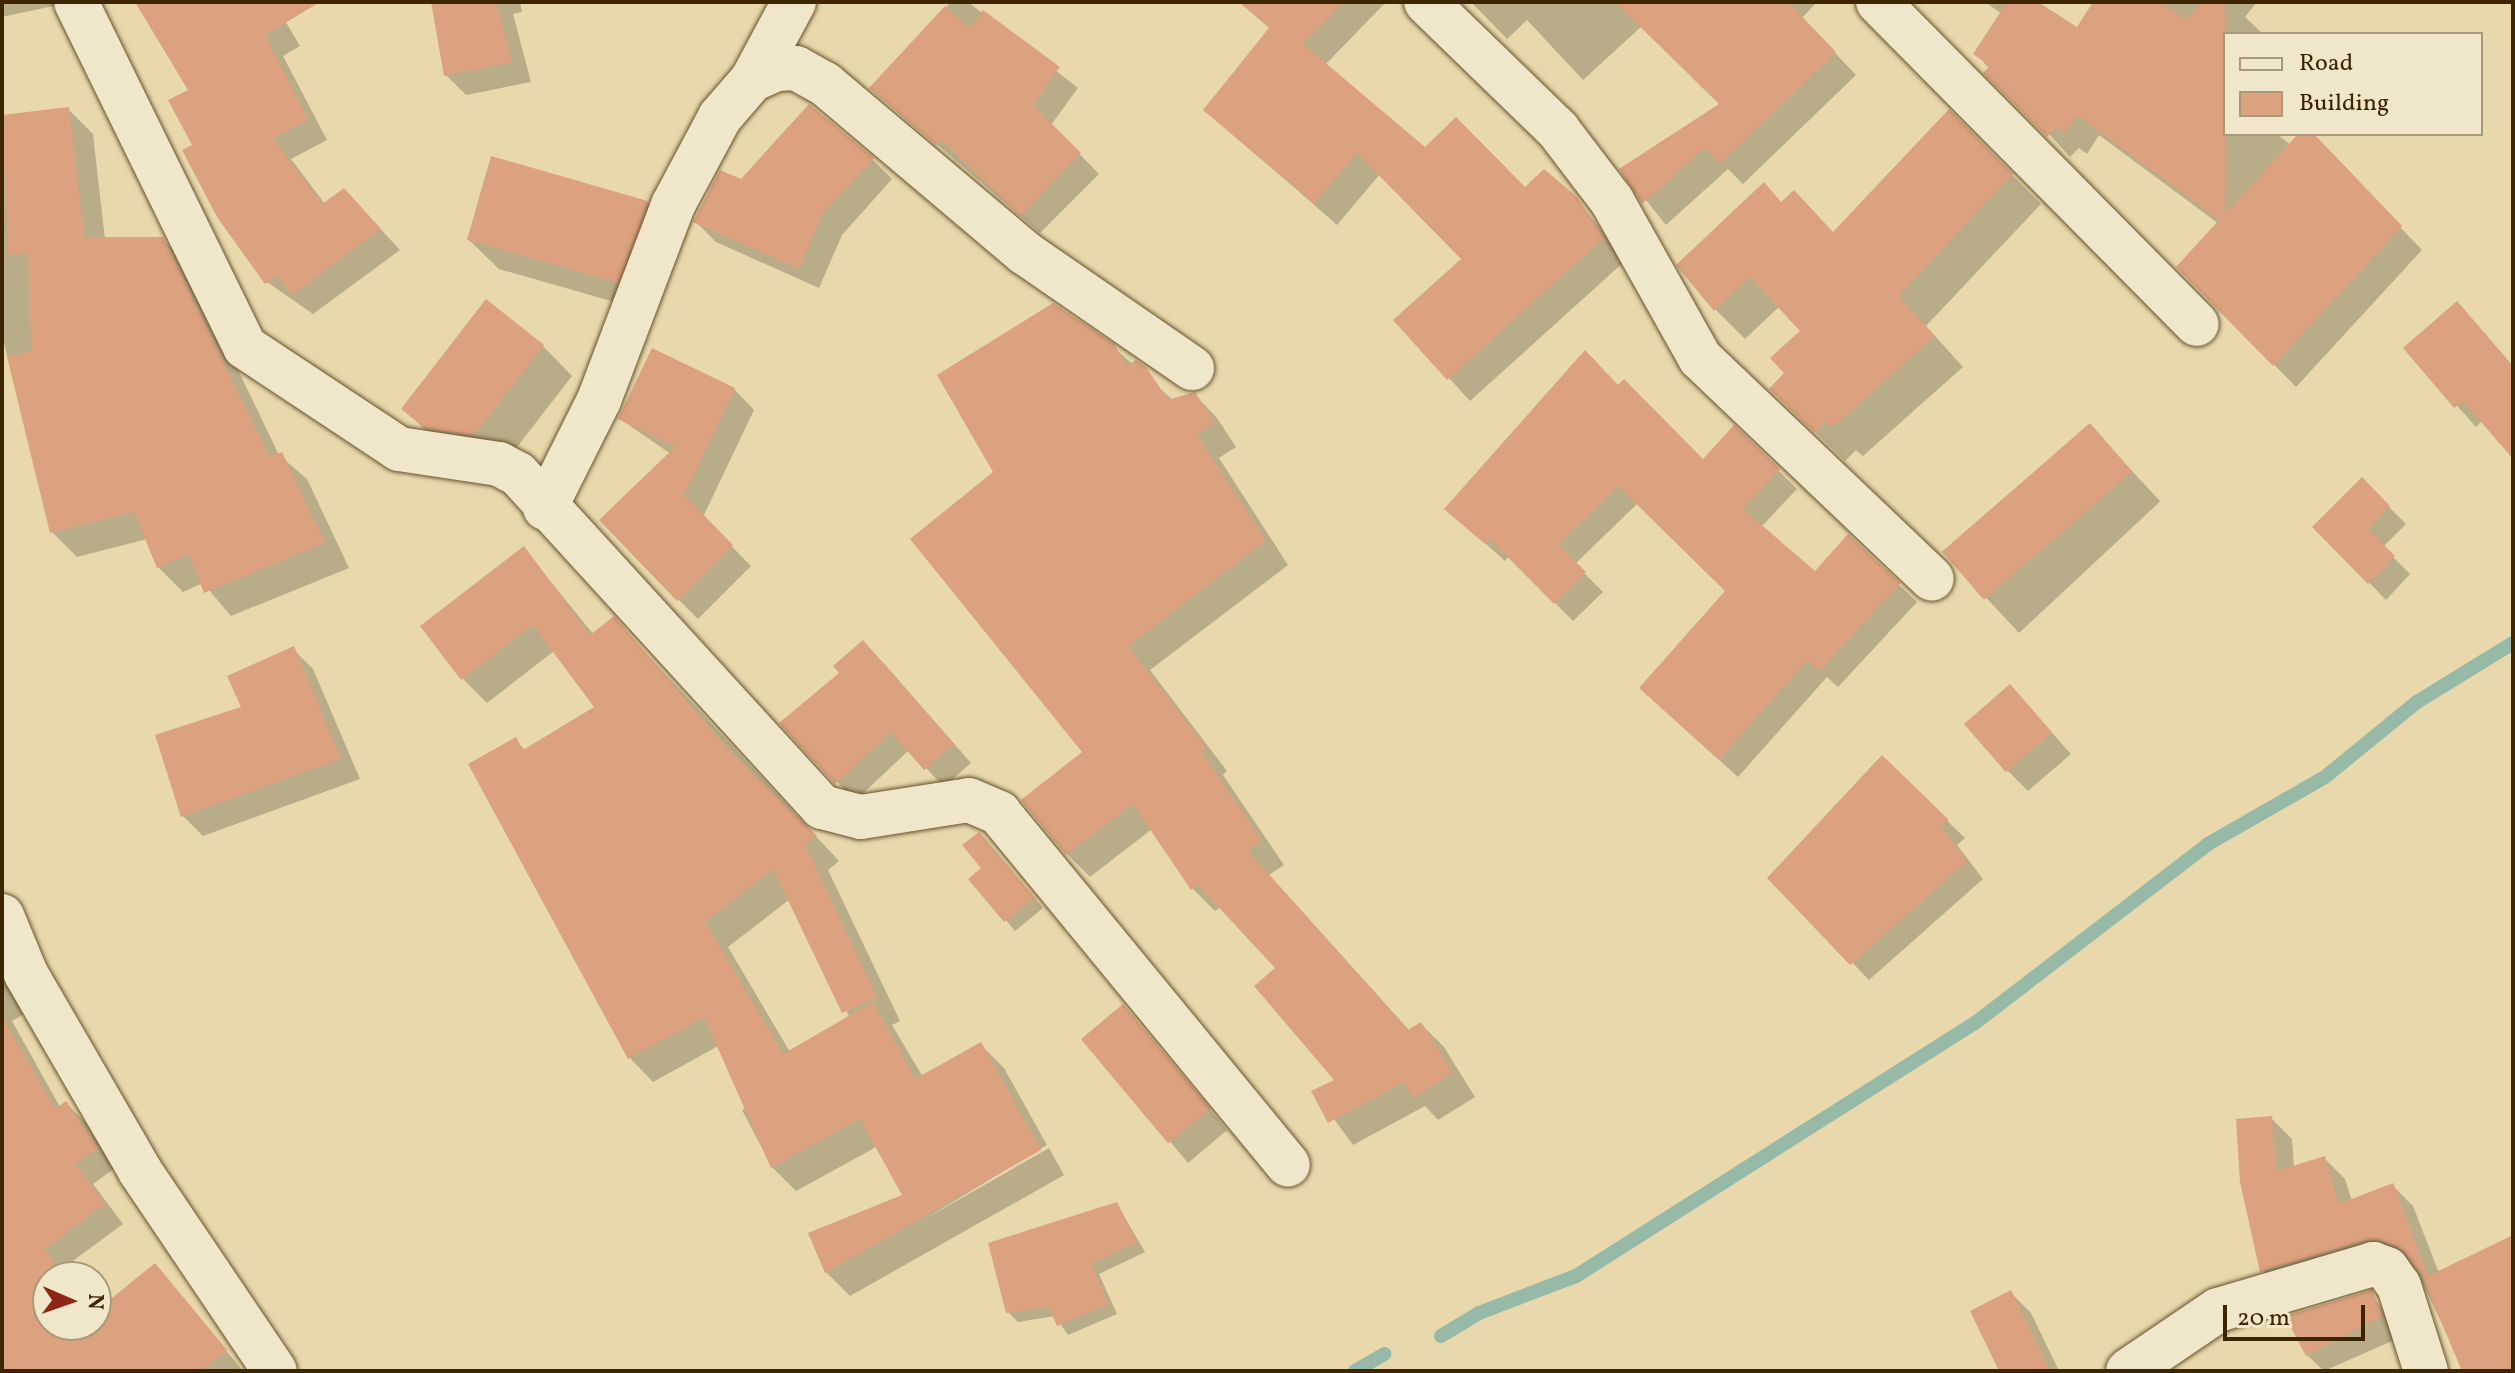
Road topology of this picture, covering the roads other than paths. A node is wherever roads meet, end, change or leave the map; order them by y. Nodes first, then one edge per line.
1 (76, 2) edge
2 (794, 2) edge
3 (1426, 2) edge
4 (1878, 2) edge
5 (752, 80) junction
6 (2197, 324) dead end
7 (1192, 368) dead end
8 (545, 508) junction
9 (1932, 579) dead end
10 (2, 916) edge
11 (1288, 1165) dead end
12 (275, 1371) edge
13 (2128, 1371) edge
14 (2426, 1371) edge

1 - 8 street
2 - 5 street
3 - 9 street
4 - 6 street
5 - 7 street
5 - 8 street
8 - 11 street
10 - 12 street
13 - 14 street

